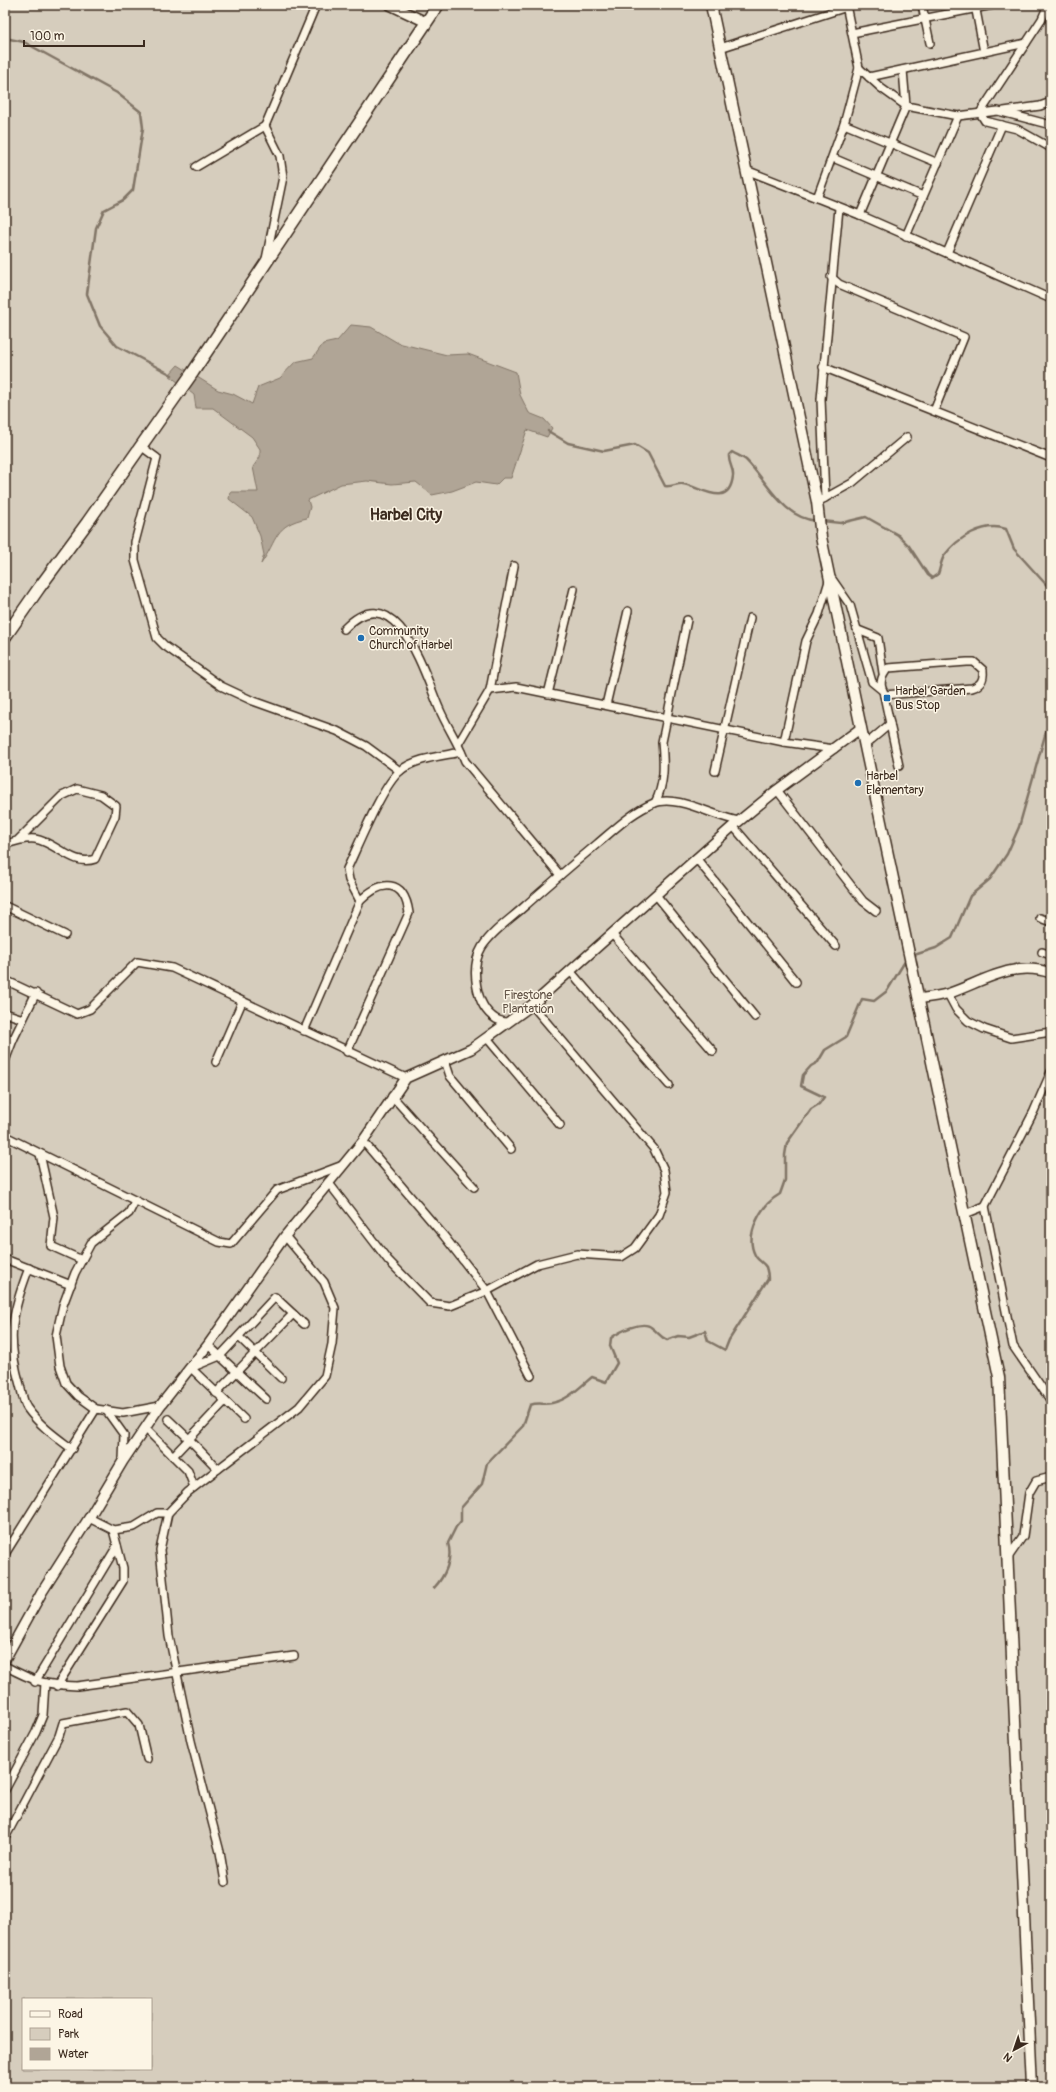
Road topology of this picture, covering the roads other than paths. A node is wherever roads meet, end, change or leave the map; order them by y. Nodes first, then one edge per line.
1 (316, 5) edge
2 (390, 5) edge
3 (438, 5) edge
4 (711, 5) edge
5 (922, 5) edge
6 (993, 5) edge
7 (1048, 5) edge
8 (846, 6) edge
9 (975, 6) edge
10 (925, 18) junction
11 (426, 22) junction
12 (852, 33) junction
13 (930, 43) dead end
14 (1026, 43) junction
15 (720, 48) junction
16 (984, 52) junction
17 (859, 68) junction
18 (903, 70) junction
19 (869, 77) junction
20 (1051, 102) edge
21 (906, 106) junction
22 (998, 111) junction
23 (980, 113) junction
24 (958, 116) junction
25 (844, 124) junction
26 (1002, 125) junction
27 (1051, 125) edge
28 (265, 126) junction
29 (891, 144) junction
30 (1051, 148) edge
31 (833, 158) junction
32 (938, 163) junction
33 (196, 167) dead end
34 (746, 170) junction
35 (878, 177) junction
36 (923, 196) junction
37 (817, 198) junction
38 (839, 208) junction
39 (860, 215) junction
40 (906, 236) junction
41 (947, 253) junction
42 (264, 267) junction
43 (832, 277) junction
44 (1051, 298) edge
45 (823, 367) junction
46 (934, 411) junction
47 (907, 437) dead end
48 (142, 447) junction
49 (1051, 458) edge
50 (820, 502) junction
51 (514, 566) dead end
52 (830, 577) junction
53 (574, 589) dead end
54 (628, 611) dead end
55 (750, 618) dead end
56 (687, 620) dead end
57 (344, 629) dead end
58 (858, 630) junction
59 (5, 637) edge
60 (884, 673) junction
61 (490, 690) junction
62 (883, 693) junction
63 (548, 694) junction
64 (606, 705) junction
65 (666, 718) junction
66 (890, 724) junction
67 (861, 728) junction
68 (726, 730) junction
69 (784, 742) junction
70 (458, 744) junction
71 (865, 745) junction
72 (834, 749) junction
73 (461, 752) junction
74 (899, 766) dead end
75 (400, 771) junction
76 (715, 771) dead end
77 (777, 790) junction
78 (655, 803) junction
79 (736, 824) junction
80 (18, 840) junction
81 (5, 845) edge
82 (696, 858) junction
83 (560, 875) junction
84 (656, 895) junction
85 (360, 901) junction
86 (5, 906) edge
87 (876, 911) dead end
88 (1040, 918) dead end
89 (1051, 922) edge
90 (612, 934) junction
91 (65, 935) dead end
92 (836, 946) dead end
93 (1042, 952) dead end
94 (1051, 955) edge
95 (571, 972) junction
96 (1051, 973) edge
97 (5, 980) edge
98 (796, 982) dead end
99 (36, 993) junction
100 (948, 994) junction
101 (919, 999) junction
102 (242, 1002) junction
103 (532, 1005) junction
104 (5, 1013) edge
105 (755, 1017) dead end
106 (23, 1019) junction
107 (508, 1023) junction
108 (304, 1031) junction
109 (1051, 1032) edge
110 (5, 1037) edge
111 (487, 1038) junction
112 (13, 1040) junction
113 (713, 1051) dead end
114 (347, 1052) junction
115 (445, 1061) junction
116 (5, 1062) edge
117 (216, 1062) dead end
118 (1051, 1072) edge
119 (406, 1078) junction
120 (669, 1086) dead end
121 (392, 1096) junction
122 (560, 1125) dead end
123 (6, 1137) edge
124 (364, 1141) junction
125 (511, 1149) dead end
126 (40, 1154) junction
127 (343, 1165) junction
128 (328, 1182) junction
129 (474, 1187) dead end
130 (135, 1201) junction
131 (985, 1206) junction
132 (965, 1214) junction
133 (285, 1236) junction
134 (5, 1259) edge
135 (82, 1260) junction
136 (28, 1268) junction
137 (71, 1285) junction
138 (487, 1291) junction
139 (293, 1314) junction
140 (304, 1324) dead end
141 (238, 1337) junction
142 (208, 1345) junction
143 (256, 1353) junction
144 (220, 1356) junction
145 (191, 1368) junction
146 (237, 1372) junction
147 (531, 1376) dead end
148 (281, 1378) dead end
149 (216, 1393) junction
150 (266, 1399) dead end
151 (1051, 1400) edge
152 (225, 1401) junction
153 (160, 1406) junction
154 (96, 1409) junction
155 (106, 1410) junction
156 (168, 1419) dead end
157 (244, 1419) dead end
158 (146, 1429) junction
159 (190, 1439) junction
160 (72, 1449) junction
161 (173, 1456) junction
162 (123, 1461) junction
163 (218, 1469) junction
164 (1051, 1477) edge
165 (194, 1487) junction
166 (168, 1513) junction
167 (90, 1518) junction
168 (113, 1530) junction
169 (117, 1546) junction
170 (5, 1554) edge
171 (1007, 1559) junction
172 (294, 1656) dead end
173 (5, 1658) edge
174 (5, 1666) edge
175 (177, 1672) junction
176 (35, 1682) junction
177 (45, 1683) junction
178 (58, 1686) junction
179 (147, 1759) dead end
180 (5, 1790) edge
181 (5, 1838) edge
182 (225, 1882) dead end
183 (1032, 2087) edge

1 - 28 street
2 - 11 street
3 - 11 main road
4 - 15 main road
5 - 10 street
6 - 9 street
7 - 14 street
8 - 12 street
8 - 15 street
9 - 10 street
9 - 16 street
10 - 12 street
10 - 13 street
11 - 42 main road
12 - 17 street
14 - 16 street
14 - 23 street
15 - 34 main road
16 - 18 street
17 - 19 street
17 - 25 street
18 - 19 street
18 - 21 street
19 - 21 street
20 - 22 street
21 - 24 street
21 - 29 street
22 - 23 street
22 - 27 street
23 - 24 street
23 - 26 street
24 - 32 street
25 - 29 street
25 - 31 street
26 - 30 street
26 - 41 street
28 - 33 street
28 - 42 street
29 - 32 street
29 - 35 street
31 - 35 street
31 - 37 street
32 - 36 street
34 - 37 street
34 - 50 main road
35 - 36 street
35 - 39 street
36 - 40 street
37 - 38 street
38 - 39 street
38 - 43 street
39 - 40 street
40 - 41 street
41 - 44 street
42 - 48 main road
43 - 45 street
43 - 46 street
45 - 46 street
45 - 50 street
46 - 49 street
47 - 50 street
48 - 59 main road
48 - 75 street
50 - 52 main road
51 - 61 street
52 - 58 street
52 - 67 main road
52 - 69 street
53 - 63 street
54 - 64 street
55 - 68 street
56 - 65 street
57 - 70 street
58 - 60 street
58 - 62 street
60 - 62 street
60 - 62 street
61 - 63 street
61 - 70 street
62 - 66 street
63 - 64 street
64 - 65 street
65 - 68 street
65 - 78 street
66 - 71 street
66 - 74 street
67 - 71 main road
67 - 72 street
68 - 69 street
68 - 76 street
69 - 72 street
70 - 73 street
71 - 101 main road
72 - 77 street
73 - 75 street
73 - 83 street
75 - 85 street
77 - 79 street
77 - 87 street
78 - 79 street
78 - 83 street
79 - 82 street
79 - 92 street
80 - 80 street
80 - 81 street
82 - 84 street
82 - 98 street
83 - 107 street
84 - 90 street
84 - 105 street
85 - 108 street
85 - 114 street
86 - 91 street
88 - 89 street
90 - 95 street
90 - 113 street
93 - 94 street
95 - 103 street
95 - 120 street
96 - 100 street
97 - 99 street
99 - 102 street
99 - 106 street
100 - 101 street
100 - 109 street
101 - 132 main road
102 - 108 street
102 - 117 street
103 - 107 street
103 - 138 street
104 - 106 street
106 - 112 street
107 - 111 street
108 - 114 street
110 - 112 street
111 - 115 street
111 - 122 street
112 - 116 street
114 - 119 street
115 - 119 street
115 - 125 street
118 - 131 street
119 - 121 street
121 - 124 street
121 - 129 street
123 - 126 street
124 - 127 street
124 - 138 street
126 - 130 street
126 - 135 street
127 - 128 street
127 - 130 street
128 - 133 street
128 - 138 street
130 - 135 street
131 - 132 street
131 - 151 street
132 - 171 main road
133 - 142 street
133 - 163 street
134 - 136 street
135 - 137 street
136 - 137 street
136 - 160 street
137 - 154 street
138 - 147 street
139 - 140 street
139 - 141 street
139 - 143 street
141 - 143 street
141 - 144 street
142 - 144 street
142 - 145 street
143 - 146 street
143 - 148 street
144 - 145 street
144 - 146 street
145 - 149 street
145 - 153 street
146 - 149 street
146 - 150 street
149 - 152 street
152 - 157 street
152 - 159 street
153 - 155 street
153 - 158 street
154 - 155 street
154 - 160 street
155 - 162 street
156 - 159 street
158 - 161 street
158 - 162 street
159 - 161 street
159 - 163 street
160 - 170 street
161 - 165 street
162 - 167 street
163 - 165 street
164 - 171 street
165 - 166 street
166 - 168 street
166 - 175 street
167 - 168 street
167 - 173 street
168 - 169 street
169 - 176 street
169 - 178 street
171 - 183 main road
172 - 175 street
174 - 176 street
175 - 178 street
175 - 182 street
176 - 177 street
177 - 178 street
177 - 180 street
179 - 181 street

